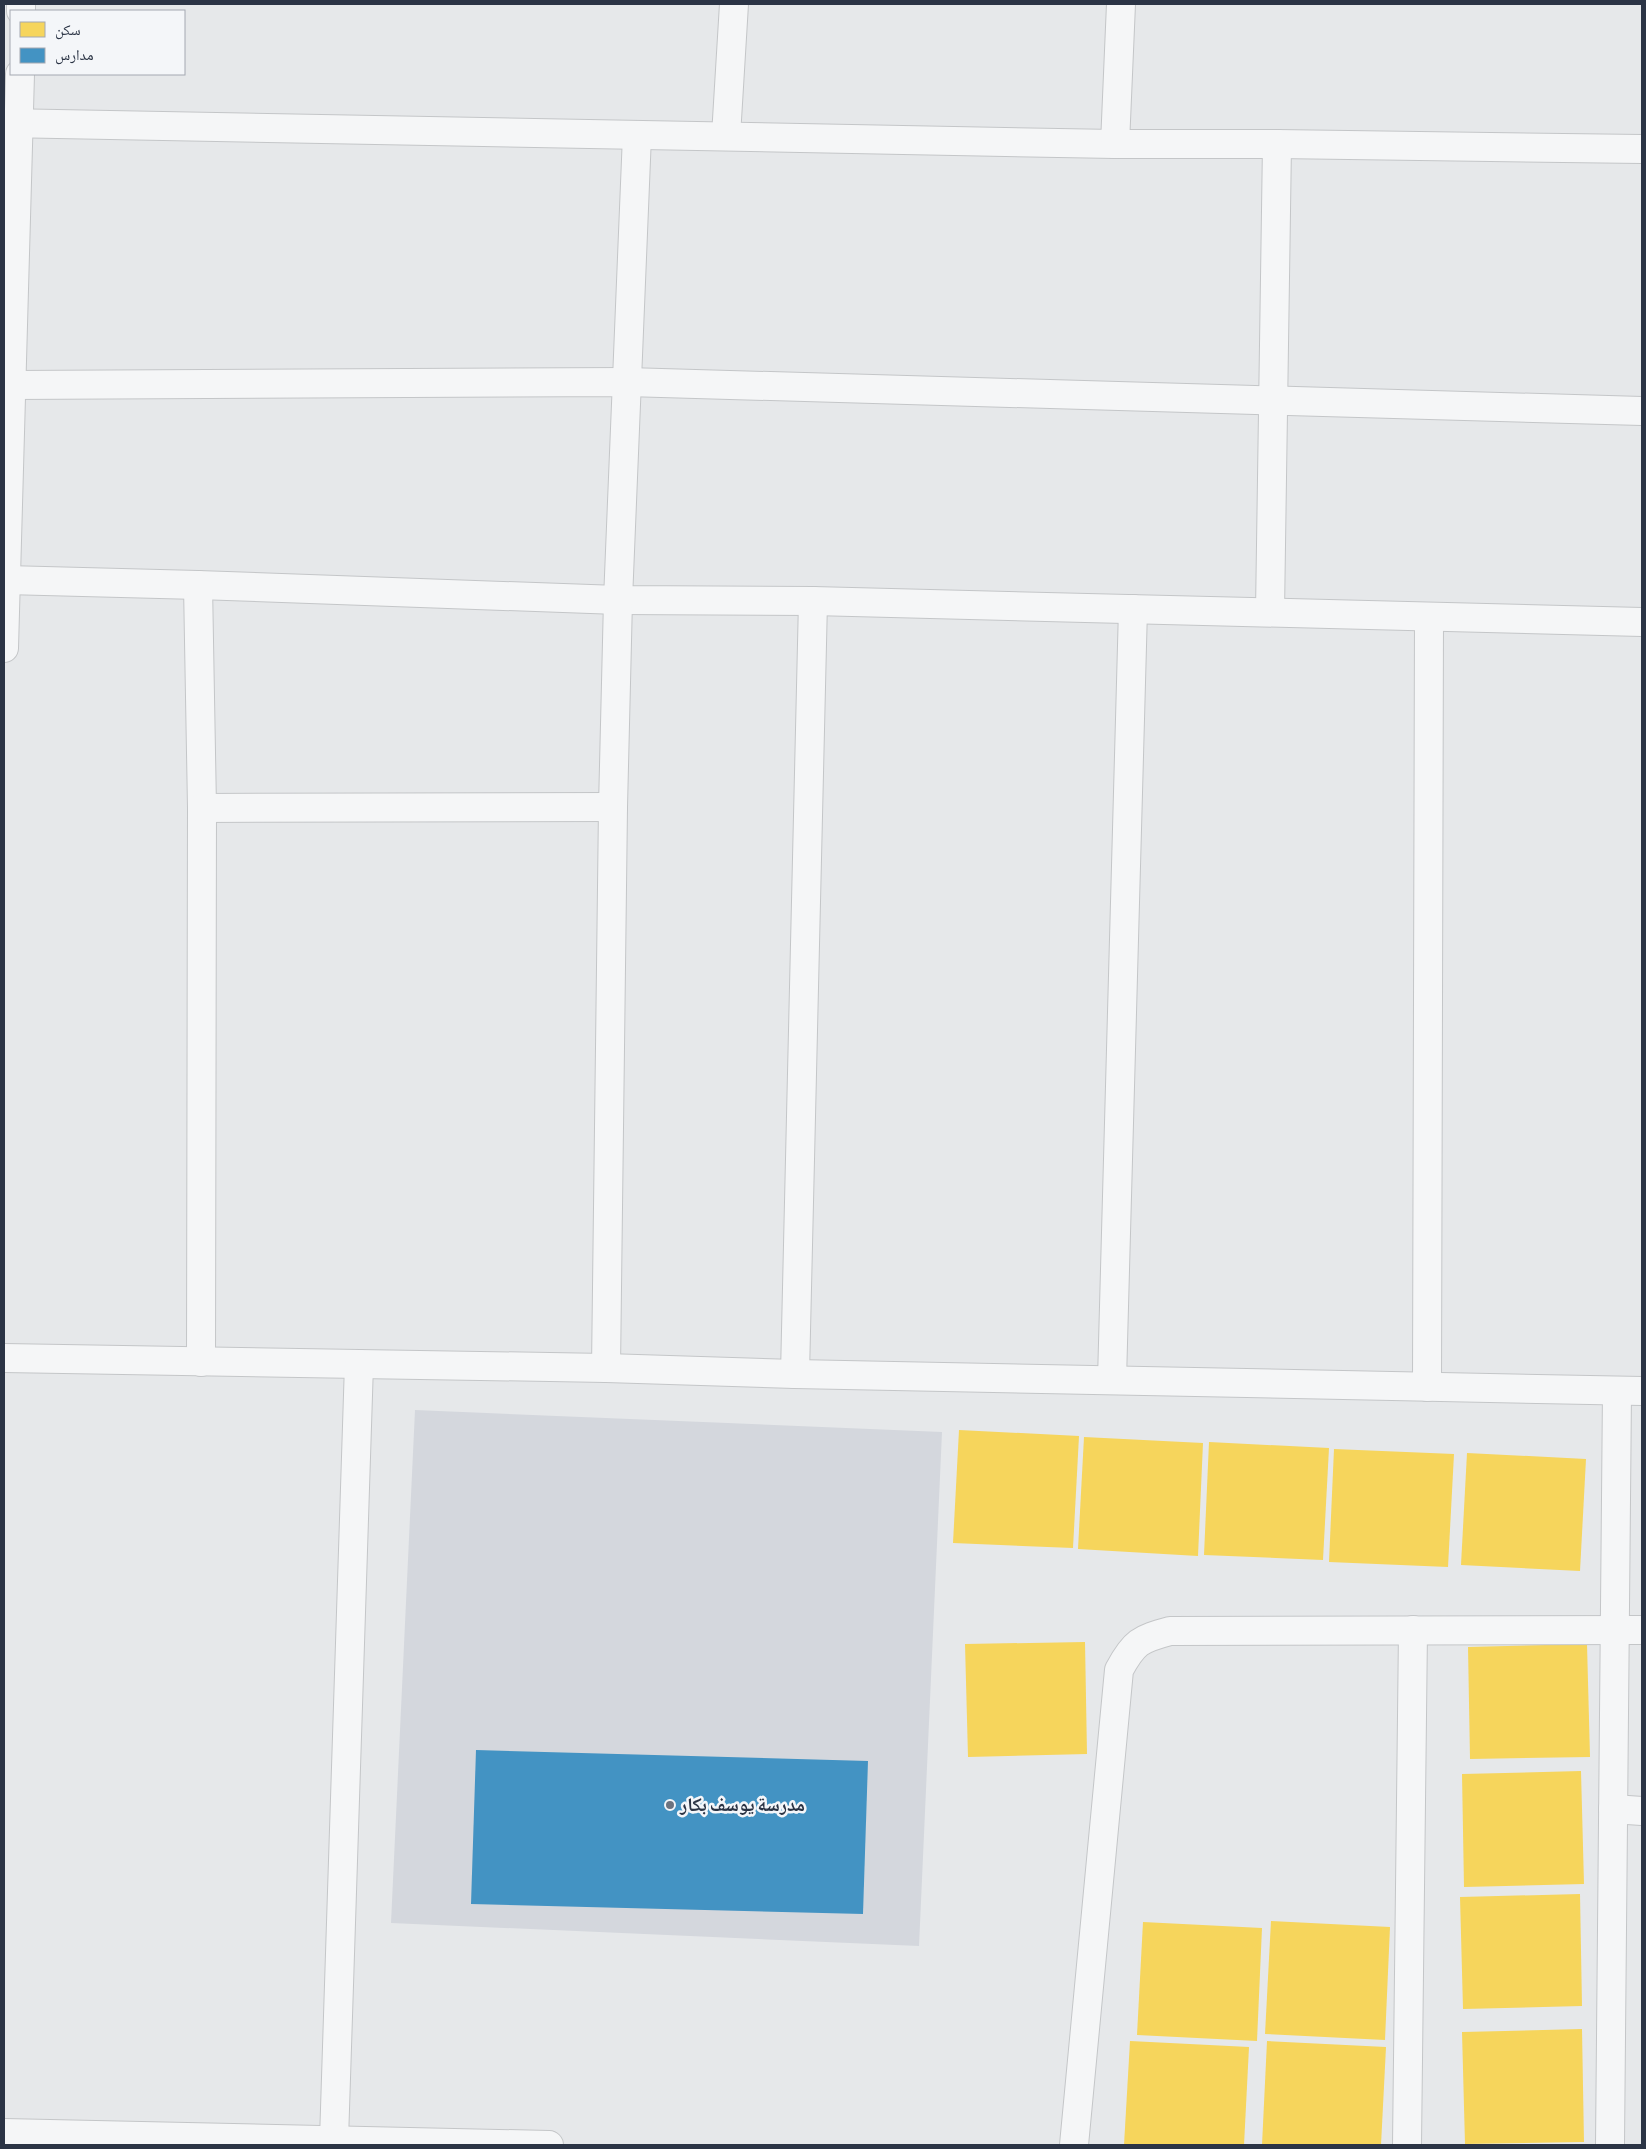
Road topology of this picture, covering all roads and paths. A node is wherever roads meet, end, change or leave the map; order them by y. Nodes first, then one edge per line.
1 (734, 4) edge
2 (1121, 4) edge
3 (20, 75) edge
4 (12, 123) edge
5 (637, 135) junction
6 (726, 136) junction
7 (1115, 144) junction
8 (1277, 144) junction
9 (1642, 149) edge
10 (626, 382) junction
11 (12, 385) junction
12 (1273, 399) junction
13 (1642, 411) edge
14 (6, 580) junction
15 (198, 585) junction
16 (618, 600) junction
17 (813, 601) junction
18 (1133, 609) junction
19 (1270, 612) junction
20 (1429, 616) junction
21 (1642, 622) edge
22 (4, 648) edge
23 (613, 807) junction
24 (202, 808) junction
25 (4, 1358) edge
26 (200, 1362) junction
27 (359, 1364) junction
28 (606, 1368) junction
29 (795, 1374) junction
30 (1112, 1380) junction
31 (1427, 1387) junction
32 (1630, 1391) edge
33 (1615, 1629) junction
34 (1413, 1630) junction
35 (1642, 1630) edge
36 (1613, 1809) junction
37 (1642, 1811) edge
38 (4, 2133) edge
39 (334, 2140) junction
40 (549, 2145) edge
41 (1074, 2145) edge
42 (1407, 2145) edge
43 (1610, 2145) edge

1 - 6 street
2 - 7 street
3 - 4 street
4 - 5 street
4 - 11 street
5 - 6 street
5 - 10 street
6 - 7 street
7 - 8 street
8 - 9 street
8 - 12 street
10 - 11 street
10 - 12 street
10 - 16 street
11 - 14 street
12 - 13 street
12 - 19 street
14 - 15 street
14 - 22 street
15 - 16 street
15 - 24 street
16 - 17 street
16 - 23 street
17 - 18 street
17 - 29 street
18 - 19 street
18 - 30 street
19 - 20 street
20 - 21 street
20 - 31 street
23 - 24 street
23 - 28 street
24 - 26 street
25 - 26 street
26 - 27 street
27 - 28 street
27 - 39 street
28 - 29 street
29 - 30 street
30 - 31 street
31 - 32 street
32 - 33 street
33 - 34 street
33 - 35 street
33 - 36 street
34 - 41 street
34 - 42 street
36 - 37 street
36 - 43 street
38 - 39 street
39 - 40 street

